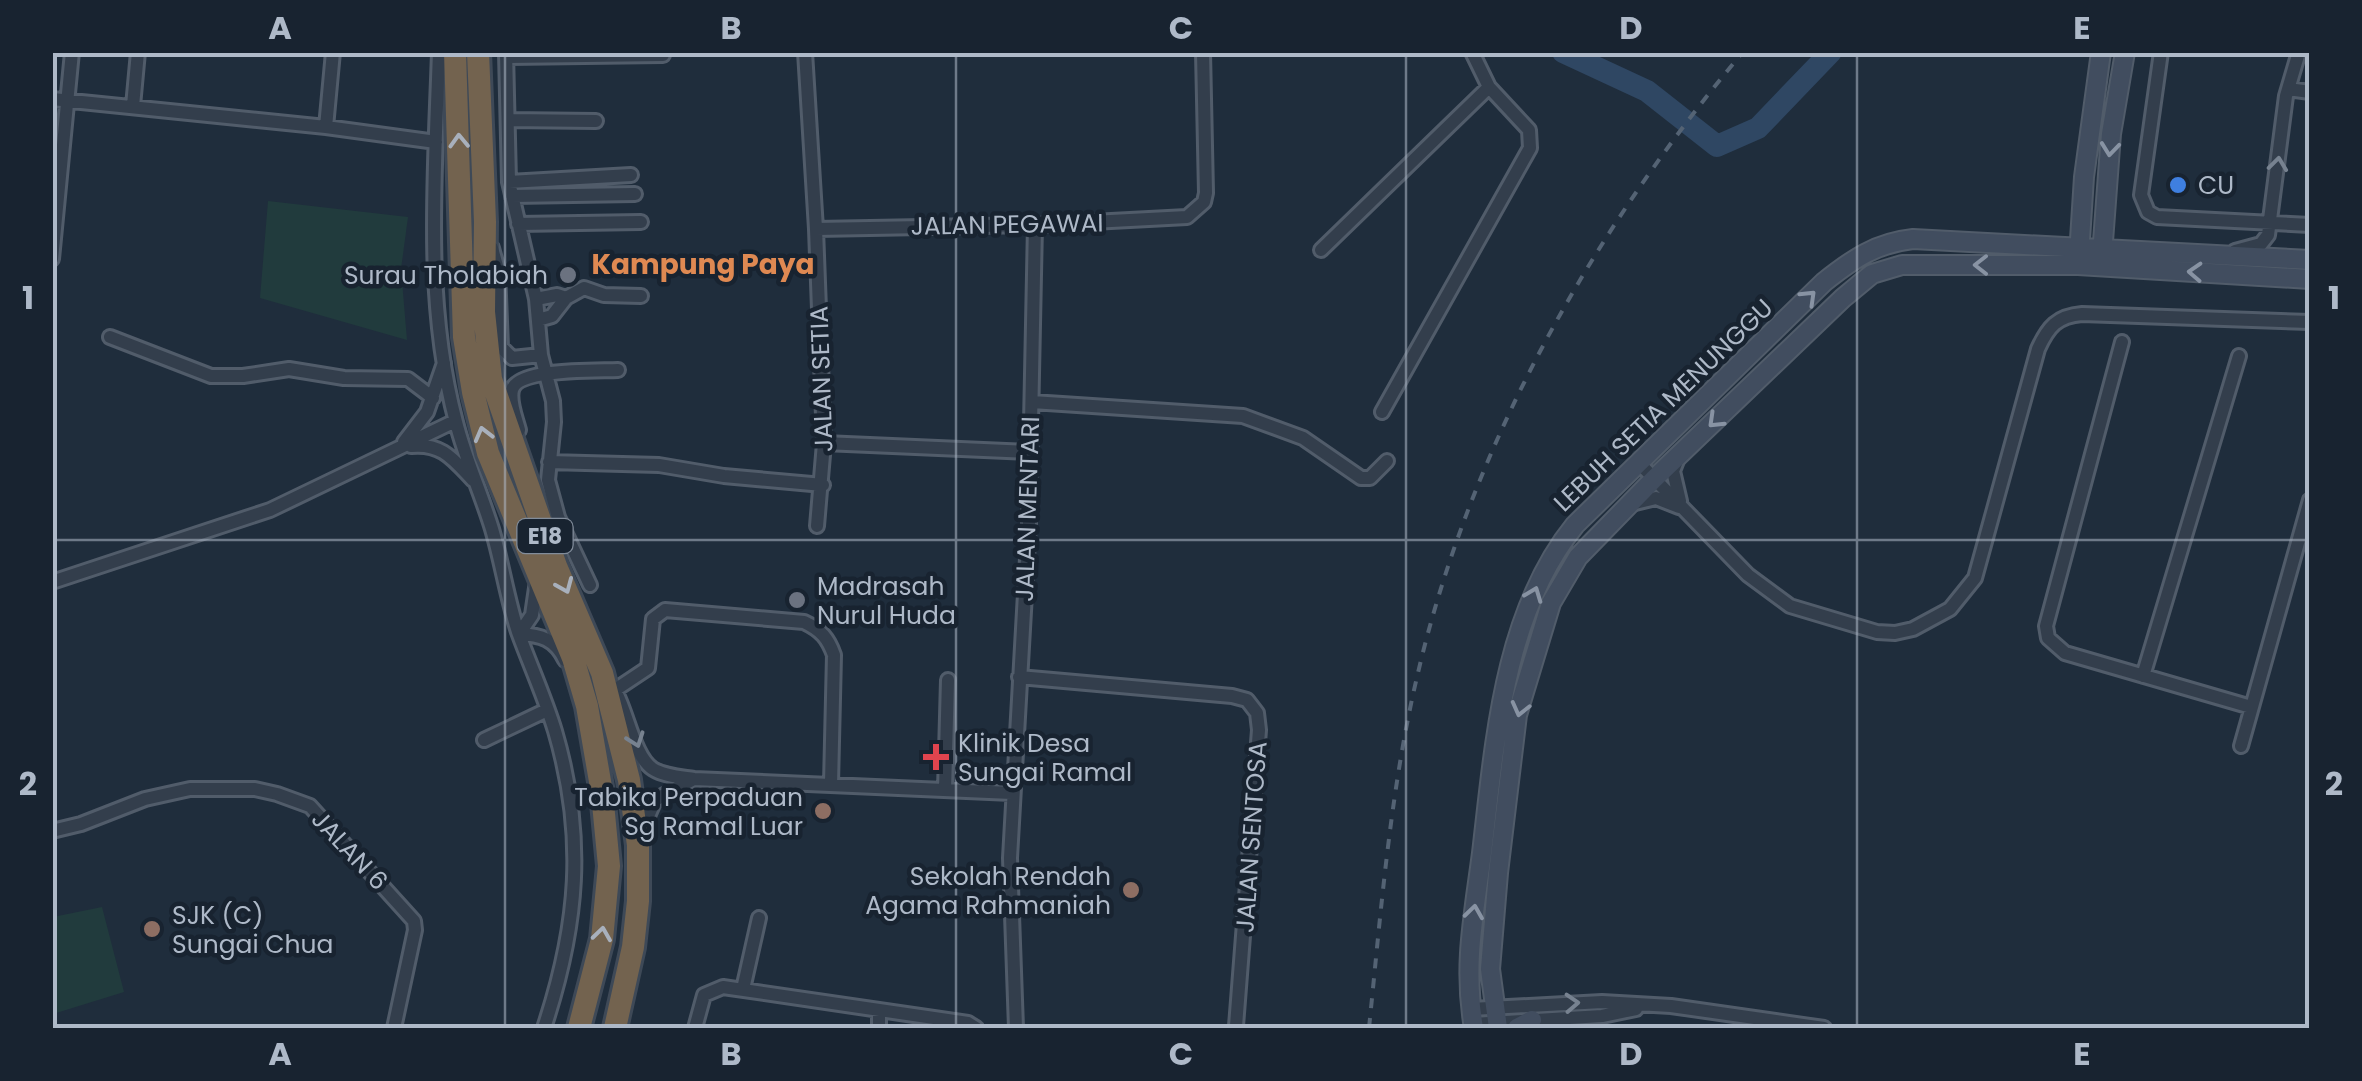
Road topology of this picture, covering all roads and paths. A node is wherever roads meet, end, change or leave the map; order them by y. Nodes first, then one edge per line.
1 (72, 52) edge
2 (138, 52) edge
3 (333, 52) edge
4 (439, 52) edge
5 (456, 52) edge
6 (478, 52) edge
7 (805, 52) edge
8 (1203, 52) edge
9 (1472, 52) edge
10 (2101, 52) edge
11 (2125, 52) edge
12 (2162, 52) edge
13 (2299, 52) edge
14 (506, 55) edge
15 (663, 55) dead end
16 (1489, 88) junction
17 (2288, 89) junction
18 (2310, 92) edge
19 (52, 99) edge
20 (68, 100) junction
21 (133, 106) junction
22 (508, 120) junction
23 (596, 121) dead end
24 (326, 127) junction
25 (436, 142) junction
26 (631, 176) dead end
27 (511, 189) junction
28 (635, 194) dead end
29 (485, 222) junction
30 (641, 222) dead end
31 (2271, 222) junction
32 (518, 224) junction
33 (1035, 225) junction
34 (2310, 225) edge
35 (816, 228) junction
36 (2079, 245) junction
37 (2102, 247) junction
38 (1321, 250) dead end
39 (2213, 255) junction
40 (52, 259) edge
41 (2310, 260) edge
42 (2078, 265) junction
43 (2101, 266) junction
44 (2310, 280) edge
45 (641, 296) dead end
46 (536, 298) junction
47 (566, 298) junction
48 (538, 320) junction
49 (2310, 322) edge
50 (110, 337) dead end
51 (2122, 342) dead end
52 (541, 355) junction
53 (2239, 356) dead end
54 (444, 362) junction
55 (618, 370) dead end
56 (548, 373) junction
57 (434, 398) junction
58 (1032, 402) junction
59 (1382, 412) dead end
60 (456, 421) junction
61 (824, 444) junction
62 (399, 448) junction
63 (1032, 452) junction
64 (1678, 456) junction
65 (1387, 461) dead end
66 (550, 462) junction
67 (1639, 463) junction
68 (524, 477) junction
69 (1654, 478) junction
70 (475, 482) junction
71 (823, 485) junction
72 (2310, 500) edge
73 (1630, 504) junction
74 (1685, 510) junction
75 (816, 526) dead end
76 (538, 572) junction
77 (52, 582) edge
78 (590, 585) dead end
79 (519, 634) junction
80 (2144, 676) junction
81 (1019, 677) junction
82 (948, 680) dead end
83 (608, 682) junction
84 (587, 706) junction
85 (2250, 707) junction
86 (548, 710) junction
87 (484, 740) dead end
88 (2241, 746) dead end
89 (694, 779) junction
90 (831, 784) junction
91 (946, 790) junction
92 (1012, 792) junction
93 (52, 831) edge
94 (638, 845) junction
95 (760, 918) dead end
96 (743, 989) junction
97 (1648, 1006) junction
98 (879, 1010) junction
99 (1497, 1019) edge
100 (1473, 1020) edge
101 (1525, 1024) edge
102 (972, 1026) edge
103 (1236, 1026) dead end
104 (394, 1028) edge
105 (544, 1028) edge
106 (579, 1028) edge
107 (615, 1028) edge
108 (695, 1028) edge
109 (879, 1028) edge
110 (1016, 1028) edge
111 (1824, 1028) edge

1 - 20 street
2 - 21 street
3 - 24 street
4 - 25 street
76 -> 5 highway, E18
6 - 29 highway, E18
7 - 35 street, JALAN SETIA
8 - 33 street, JALAN PEGAWAI
9 - 16 street
10 - 36 street
11 -> 37 street
12 - 31 street
13 - 17 street
14 - 15 street
14 - 22 street
16 - 38 street
16 - 59 street
17 - 18 street
31 -> 17 street
19 - 20 street
20 - 21 street
20 - 40 street
21 - 24 street
22 - 23 street
22 - 27 street
24 - 25 street
25 - 54 street
26 - 27 street
27 - 28 street
27 - 32 street
29 - 52 street
29 - 68 highway, E18
30 - 32 street
31 - 34 street
31 - 39 street
32 - 46 street
33 - 35 street, JALAN PEGAWAI
33 - 58 street, JALAN MENTARI
35 - 61 street, JALAN SETIA
36 - 37 street, LEBUH SETIA MENUNGGU
36 - 42 street
67 -> 36 street, LEBUH SETIA MENUNGGU
37 - 39 street
37 - 43 street
39 - 41 street
42 - 43 street, LEBUH SETIA MENUNGGU
42 -> 64 street, LEBUH SETIA MENUNGGU
44 -> 43 street
45 - 47 street
46 - 47 street
46 - 48 street
47 - 48 street
48 - 52 street
49 - 74 street
50 - 57 street
51 - 80 street
52 - 56 street
53 - 80 street
54 - 57 street
54 - 60 street
55 - 56 street
56 - 66 street
56 - 68 street
57 - 62 street
58 - 63 street, JALAN MENTARI
58 - 65 street
60 - 62 street
60 - 70 street
61 - 63 street
61 - 71 street, JALAN SETIA
62 - 70 street
62 - 77 street
63 - 81 street, JALAN MENTARI
64 - 69 street, LEBUH SETIA MENUNGGU
64 - 74 street
66 - 71 street
66 - 78 street
67 - 69 street
100 -> 67 street, LEBUH SETIA MENUNGGU
68 -> 83 highway, E18
69 - 73 street, LEBUH SETIA MENUNGGU
69 - 74 street
70 - 79 street
71 - 75 street, JALAN SETIA
72 - 85 street
73 - 74 street
73 -> 99 street, LEBUH SETIA MENUNGGU
76 - 79 street
76 - 84 highway, E18
79 - 84 street
79 - 86 street
80 - 85 street
81 - 92 street, JALAN MENTARI
81 - 103 street, JALAN SENTOSA
82 - 91 street
83 -> 89 street
83 - 90 street
83 - 94 highway, E18
106 -> 84 highway, E18
85 - 88 street
86 - 87 street
86 - 105 street
89 - 90 street
89 - 94 street
90 - 91 street
91 - 92 street
92 - 110 street, JALAN MENTARI
93 - 104 street, JALAN 6
94 - 107 highway, E18
95 - 96 street
96 - 98 street
96 - 108 street
99 -> 97 street
97 - 101 street
97 - 111 street
98 - 102 street
98 - 109 street
99 - 100 street
99 - 101 street

